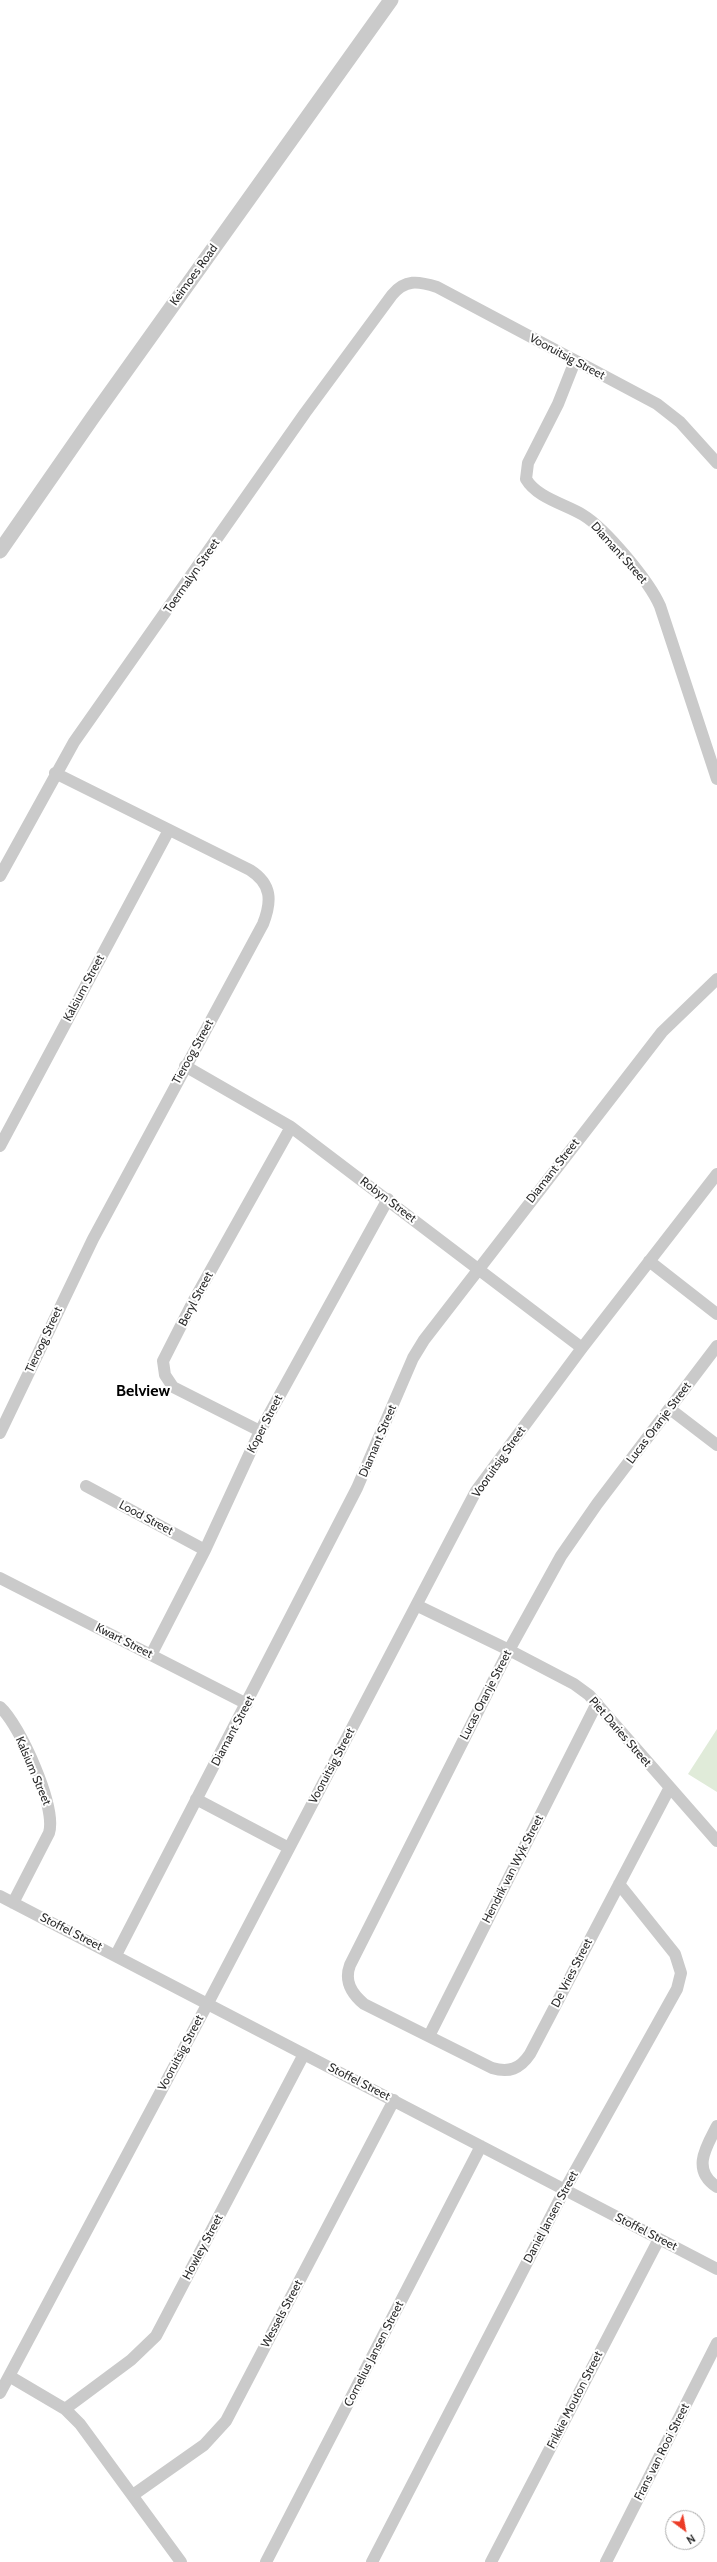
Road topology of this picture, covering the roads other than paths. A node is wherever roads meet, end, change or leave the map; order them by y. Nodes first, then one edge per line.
1 (391, 0) edge
2 (401, 286) joint
3 (575, 361) junction
4 (717, 463) edge
5 (0, 551) edge
6 (55, 773) junction
7 (717, 779) edge
8 (169, 830) junction
9 (0, 876) edge
10 (717, 979) edge
11 (185, 1066) junction
12 (291, 1127) junction
13 (0, 1146) edge
14 (717, 1174) edge
15 (388, 1199) junction
16 (649, 1260) junction
17 (478, 1268) junction
18 (717, 1314) edge
19 (717, 1346) edge
20 (582, 1348) junction
21 (670, 1409) junction
22 (260, 1431) junction
23 (0, 1433) edge
24 (717, 1445) edge
25 (86, 1486) dead end
26 (205, 1550) junction
27 (0, 1578) edge
28 (418, 1606) junction
29 (509, 1650) junction
30 (151, 1655) junction
31 (597, 1703) junction
32 (247, 1704) junction
33 (0, 1707) edge
34 (669, 1789) junction
35 (196, 1800) junction
36 (717, 1841) edge
37 (289, 1848) junction
38 (619, 1884) junction
39 (0, 1896) edge
40 (13, 1903) junction
41 (116, 1955) junction
42 (208, 2003) junction
43 (429, 2036) junction
44 (304, 2054) junction
45 (394, 2100) junction
46 (717, 2126) edge
47 (481, 2146) junction
48 (717, 2187) edge
49 (564, 2191) junction
50 (659, 2239) junction
51 (717, 2269) edge
52 (717, 2343) edge
53 (9, 2376) junction
54 (0, 2393) edge
55 (65, 2409) junction
56 (133, 2495) junction
57 (180, 2562) edge
58 (266, 2562) edge
59 (372, 2562) edge
60 (492, 2562) edge
61 (606, 2562) edge

1 - 5 street, Keimoes Road
2 - 3 street, Vooruitsig Street
2 - 6 street, Toermalyn Street
3 - 4 street, Vooruitsig Street
3 - 7 street, Diamant Street
6 - 8 street, Tieroog Street
6 - 9 street, Toermalyn Street
8 - 11 street, Tieroog Street
8 - 13 street, Kalsium Street
10 - 17 street, Diamant Street
11 - 12 street, Robyn Street
11 - 23 street, Tieroog Street
12 - 15 street, Robyn Street
12 - 22 street, Beryl Street
14 - 16 street, Vooruitsig Street
15 - 17 street, Robyn Street
15 - 22 street, Koper Street
16 - 18 street
16 - 20 street, Vooruitsig Street
17 - 20 street, Robyn Street
17 - 32 street, Diamant Street
19 - 21 street, Lucas Oranje Street
20 - 28 street, Vooruitsig Street
21 - 24 street
21 - 29 street, Lucas Oranje Street
22 - 26 street, Koper Street
25 - 26 street, Lood Street
26 - 30 street, Koper Street
27 - 30 street, Kwart Street
28 - 29 street, Piet Daries Street
28 - 37 street, Vooruitsig Street
29 - 31 street, Piet Daries Street
29 - 43 street, Lucas Oranje Street
30 - 32 street, Kwart Street
31 - 34 street, Piet Daries Street
31 - 43 street, Hendrik van Wyk Street
32 - 35 street, Diamant Street
33 - 40 street, Kalsium Street
34 - 36 street, Piet Daries Street
34 - 38 street, De Vries Street
35 - 37 street
35 - 41 street, Diamant Street
37 - 42 street, Vooruitsig Street
38 - 43 street, De Vries Street
38 - 49 street, Daniel Jansen Street
39 - 40 street, Stoffel Street
40 - 41 street, Stoffel Street
41 - 42 street, Stoffel Street
42 - 44 street, Stoffel Street
42 - 53 street, Vooruitsig Street
44 - 45 street, Stoffel Street
44 - 55 street, Howley Street
45 - 47 street, Stoffel Street
45 - 56 street, Wessels Street
46 - 48 street
47 - 49 street, Stoffel Street
47 - 58 street, Cornelius Jansen Street
49 - 50 street, Stoffel Street
49 - 59 street, Daniel Jansen Street
50 - 51 street, Stoffel Street
50 - 60 street, Frikkie Mouton Street
52 - 61 street, Frans van Rooi Street
53 - 54 street, Vooruitsig Street
53 - 55 street
55 - 56 street
56 - 57 street

